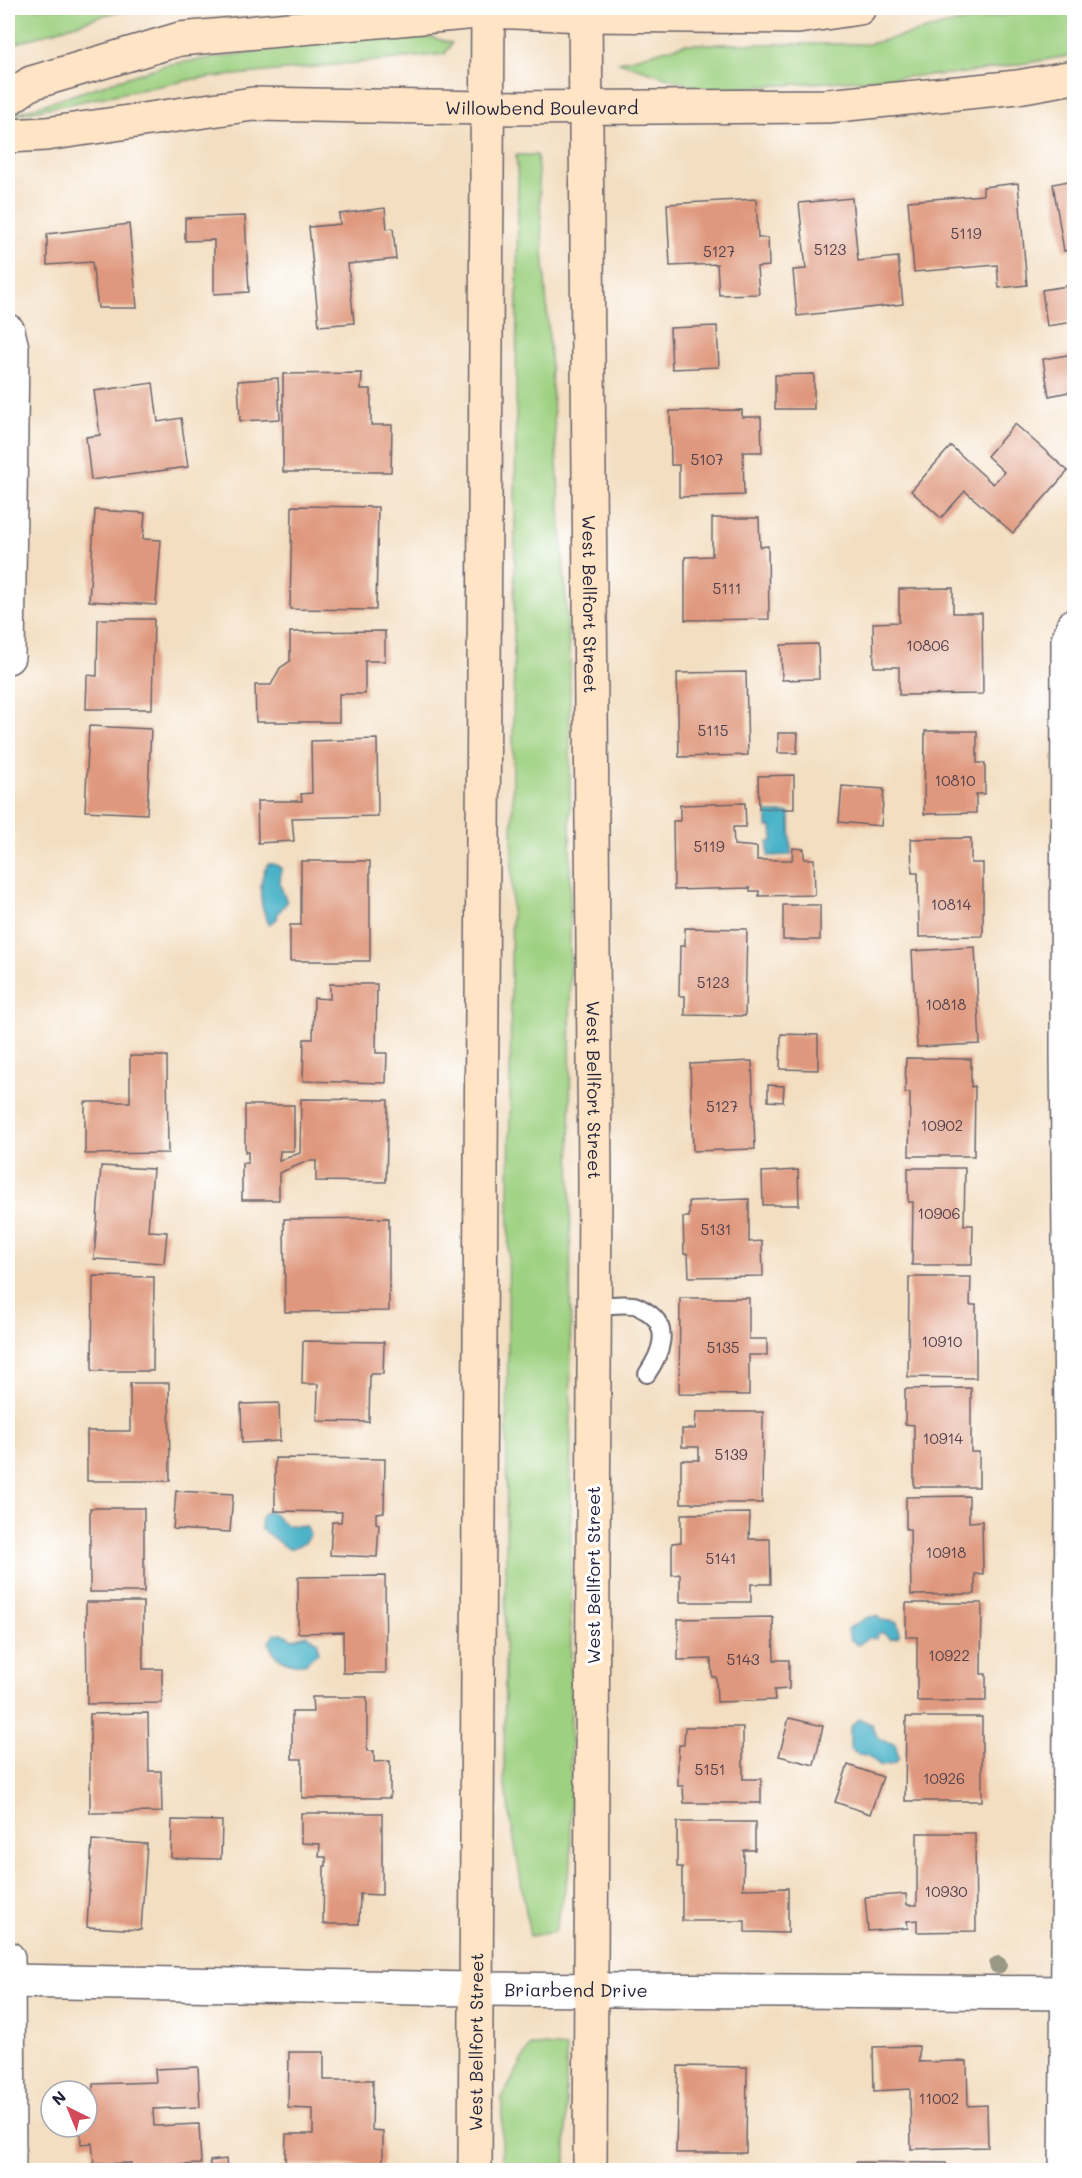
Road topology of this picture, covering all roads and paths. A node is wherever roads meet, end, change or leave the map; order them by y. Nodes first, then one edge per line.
1 (859, 8) edge
2 (488, 9) edge
3 (585, 11) edge
4 (1074, 77) edge
5 (8, 99) edge
6 (586, 106) junction
7 (487, 108) junction
8 (8, 135) edge
9 (8, 332) edge
10 (1074, 625) edge
11 (8, 657) edge
12 (1071, 1054) edge
13 (594, 1306) junction
14 (647, 1374) dead end
15 (1073, 1516) edge
16 (8, 1958) edge
17 (8, 1981) edge
18 (474, 1989) junction
19 (591, 1990) junction
20 (1071, 1993) edge
21 (9, 2170) edge
22 (475, 2170) edge
23 (590, 2170) edge
24 (1066, 2170) edge

1 - 3 main road
2 - 3 main road
2 - 5 main road
2 - 7 main road, West Bellfort Street
3 - 6 main road, West Bellfort Street
4 - 6 main road, Willowbend Boulevard
6 - 7 main road, Willowbend Boulevard
6 - 13 main road, West Bellfort Street
7 - 8 main road, Willowbend Boulevard
7 - 18 main road, West Bellfort Street
9 - 11 street
10 - 12 street
12 - 15 street
13 - 14 lane
13 - 19 main road, West Bellfort Street
15 - 20 street
16 - 17 street
17 - 18 street, Briarbend Drive
17 - 21 street
18 - 19 street, Briarbend Drive
18 - 22 main road, West Bellfort Street
19 - 20 street, Briarbend Drive
19 - 23 main road, West Bellfort Street
20 - 24 street

